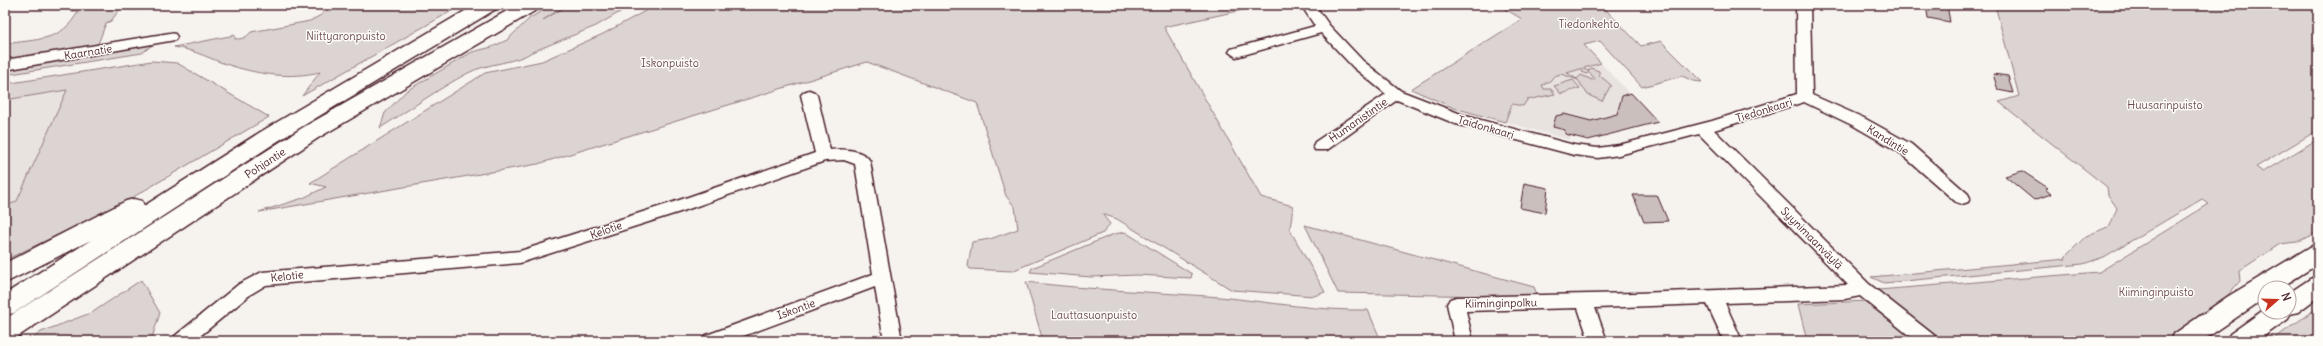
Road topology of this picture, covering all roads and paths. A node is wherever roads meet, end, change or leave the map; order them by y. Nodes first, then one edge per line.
1 (489, 5) edge
2 (531, 5) edge
3 (1308, 5) edge
4 (1803, 5) edge
5 (1324, 28) junction
6 (170, 37) dead end
7 (1236, 52) dead end
8 (5, 65) edge
9 (1396, 94) junction
10 (809, 95) dead end
11 (1805, 97) junction
12 (1702, 128) junction
13 (270, 136) junction
14 (1321, 146) dead end
15 (824, 156) junction
16 (1962, 198) dead end
17 (2318, 253) edge
18 (5, 274) edge
19 (883, 277) junction
20 (2318, 285) edge
21 (1863, 289) junction
22 (1713, 297) junction
23 (2297, 299) edge
24 (1584, 302) junction
25 (5, 306) edge
26 (2268, 320) edge
27 (5, 332) edge
28 (181, 341) edge
29 (710, 341) edge
30 (893, 341) edge
31 (1464, 341) edge
32 (1598, 341) edge
33 (1732, 341) edge
34 (1929, 341) edge
35 (2183, 341) edge
36 (2239, 341) edge

1 - 13 main road, Pohjantie
2 - 27 main road, Pohjantie
3 - 5 street, Taidonkaari
4 - 11 street, Tiedonkaari
5 - 7 street
5 - 9 street, Taidonkaari
6 - 8 street, Kaarnatie
9 - 12 street, Taidonkaari
9 - 14 street, Humanistintie
10 - 15 street
11 - 12 street, Tiedonkaari
11 - 16 street, Kandintie
12 - 21 street, Syynimaanväylä
13 - 18 main road
13 - 25 main road, Pohjantie
15 - 19 street, Kelotie
15 - 28 street, Kelotie
17 - 35 main road
19 - 29 street, Iskontie
19 - 30 street, Kelotie
20 - 23 main road
21 - 22 street, Kiiminginpolku
21 - 34 street, Syynimaanväylä
22 - 24 street, Kiiminginpolku
22 - 33 street
24 - 31 street, Kiiminginpolku
24 - 32 street
26 - 36 main road

